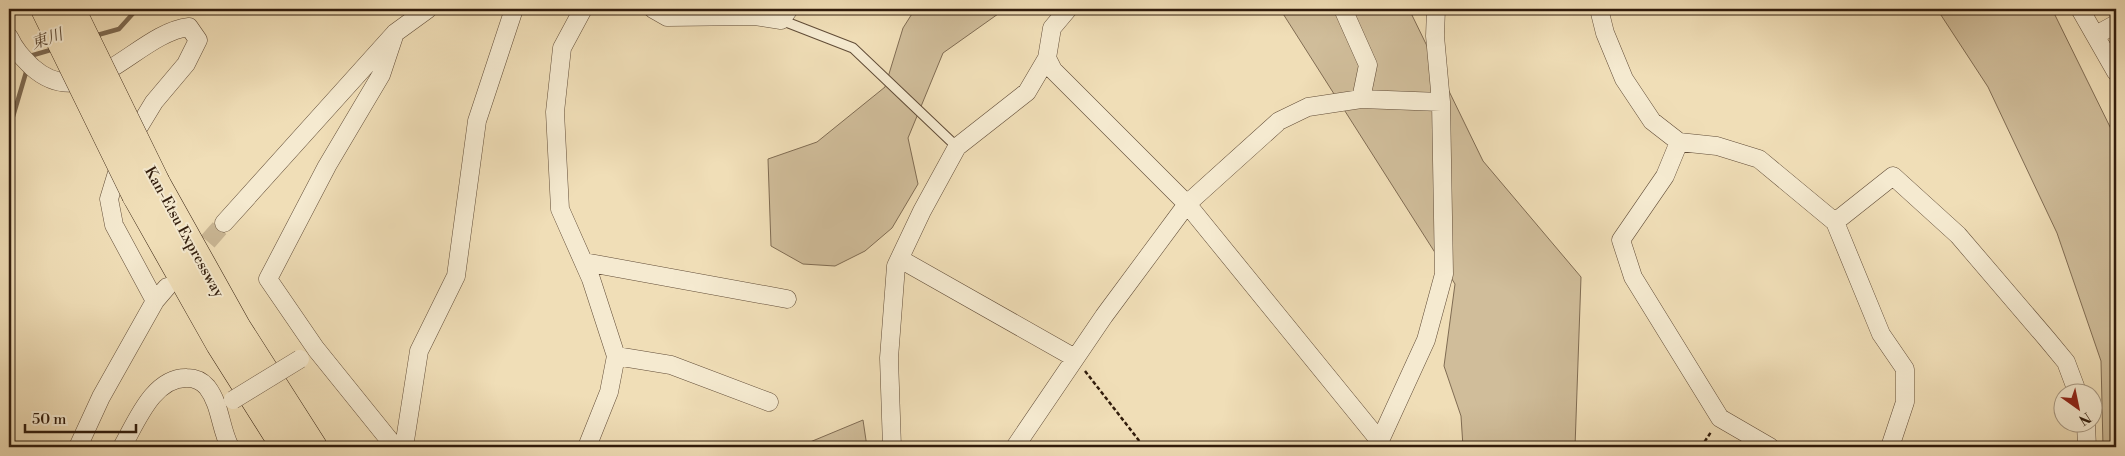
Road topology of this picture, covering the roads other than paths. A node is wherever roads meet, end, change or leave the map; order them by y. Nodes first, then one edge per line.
1 (46, 9) edge
2 (71, 9) edge
3 (428, 9) edge
4 (514, 9) edge
5 (583, 9) edge
6 (653, 9) edge
7 (1068, 9) edge
8 (1343, 9) edge
9 (1436, 9) edge
10 (1599, 9) edge
11 (2080, 9) edge
12 (785, 14) edge
13 (2116, 24) edge
14 (395, 33) junction
15 (2096, 35) junction
16 (9, 37) edge
17 (1047, 58) junction
18 (2116, 72) edge
19 (1361, 99) junction
20 (1441, 102) junction
21 (1679, 142) junction
22 (957, 147) junction
23 (146, 189) junction
24 (1187, 204) junction
25 (1835, 222) junction
26 (224, 223) tunnel mouth
27 (900, 259) junction
28 (584, 262) junction
29 (168, 287) dead end
30 (786, 299) dead end
31 (155, 301) junction
32 (316, 348) junction
33 (616, 356) junction
34 (1075, 358) junction
35 (2074, 384) edge
36 (769, 402) dead end
37 (226, 405) junction
38 (2086, 434) edge
39 (1378, 443) edge
40 (226, 445) edge
41 (78, 447) edge
42 (122, 447) edge
43 (285, 447) edge
44 (313, 447) edge
45 (395, 447) edge
46 (404, 447) edge
47 (587, 447) edge
48 (892, 447) edge
49 (1015, 447) edge
50 (1770, 447) edge
51 (1890, 447) edge
52 (2087, 447) edge

1 - 23 highway, Kan-Etsu Expressway, bridge
2 - 23 highway, Kan-Etsu Expressway, bridge
3 - 14 street
4 - 46 street
5 - 28 street
6 - 12 street
7 - 17 street
8 - 19 street
9 - 20 street
10 - 21 street
11 - 15 street
12 - 22 lane
13 - 15 street
14 - 26 street
14 - 32 street
15 - 18 street
16 - 31 street
17 - 22 street
17 - 24 street
19 - 20 street
19 - 24 street
20 - 39 street
21 - 25 street
21 - 50 street
22 - 27 street
23 - 43 highway, Kan-Etsu Expressway
23 - 44 highway, Kan-Etsu Expressway
24 - 34 street
24 - 39 street
25 - 35 street
25 - 51 street
27 - 34 street
27 - 48 street
28 - 30 street
28 - 33 street
29 - 31 street
31 - 41 street
32 - 37 street, bridge
32 - 45 street
33 - 36 street
33 - 47 street
34 - 49 street
37 - 40 street
37 - 42 street
38 - 52 street

